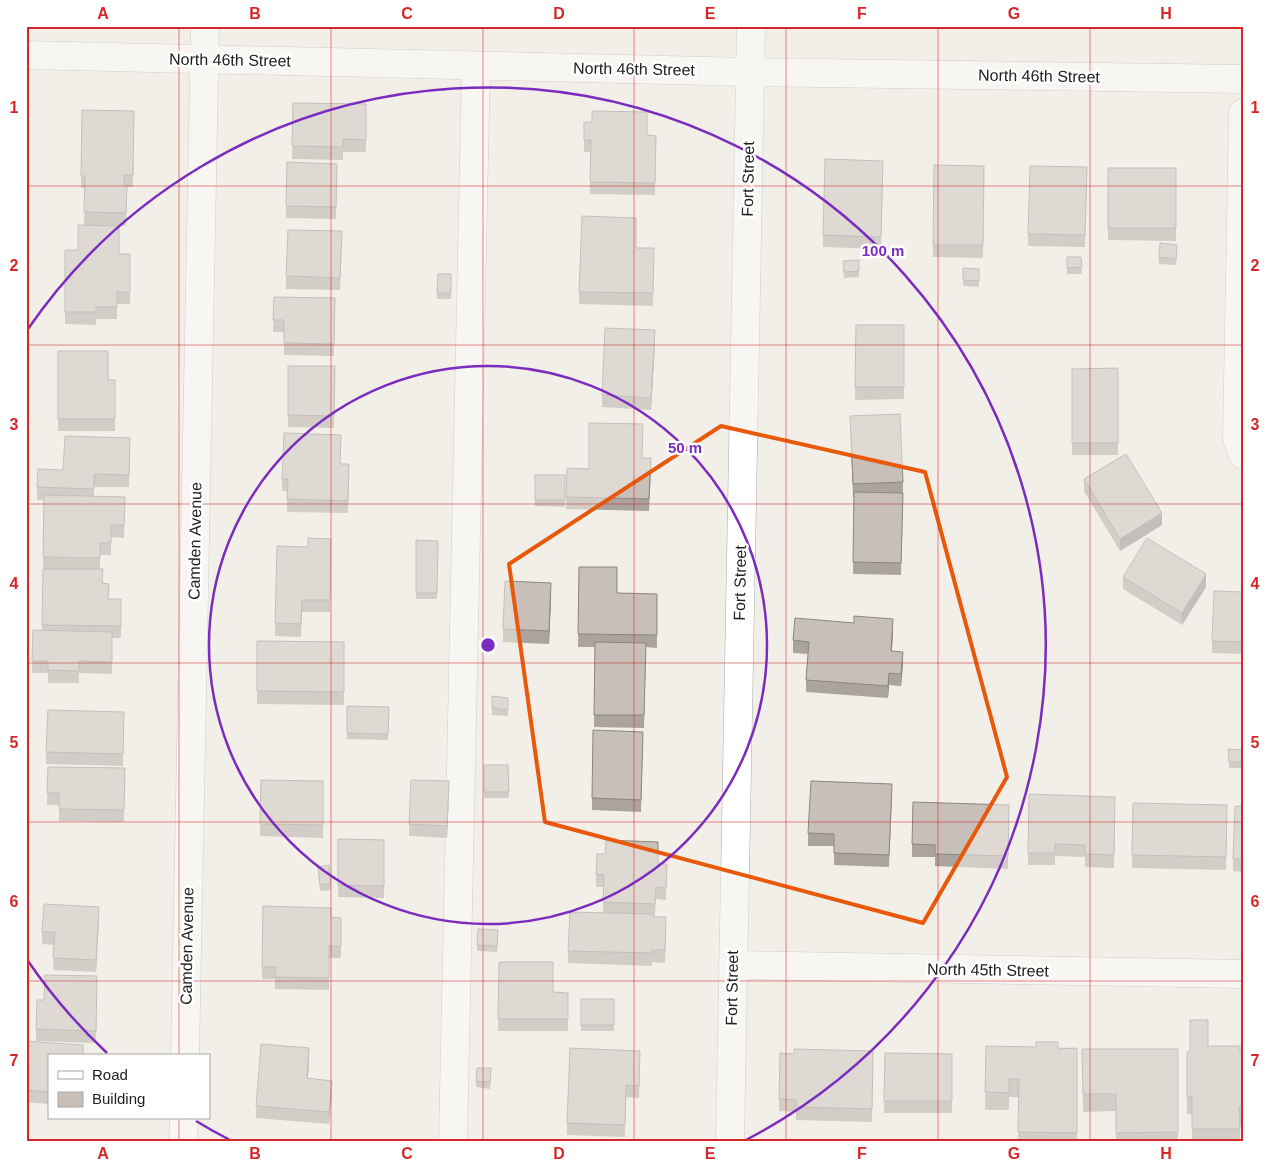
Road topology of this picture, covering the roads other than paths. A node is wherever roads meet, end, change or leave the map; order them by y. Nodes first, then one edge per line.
1 (205, 26) edge
2 (751, 26) edge
3 (26, 55) edge
4 (204, 59) junction
5 (476, 66) junction
6 (750, 72) junction
7 (1243, 79) edge
8 (1243, 113) edge
9 (1240, 447) edge
10 (733, 965) junction
11 (1243, 974) edge
12 (185, 1054) edge
13 (184, 1120) edge
14 (184, 1141) edge
15 (453, 1141) edge
16 (730, 1141) edge

1 - 4 street, Camden Avenue
2 - 6 street, Fort Street
3 - 4 street, North 46th Street
4 - 5 street, North 46th Street
4 - 12 street, Camden Avenue
5 - 6 street, North 46th Street
5 - 15 street
6 - 7 street, North 46th Street
6 - 10 street, Fort Street
8 - 9 street
10 - 11 street, North 45th Street
10 - 16 street, Fort Street
13 - 14 street

